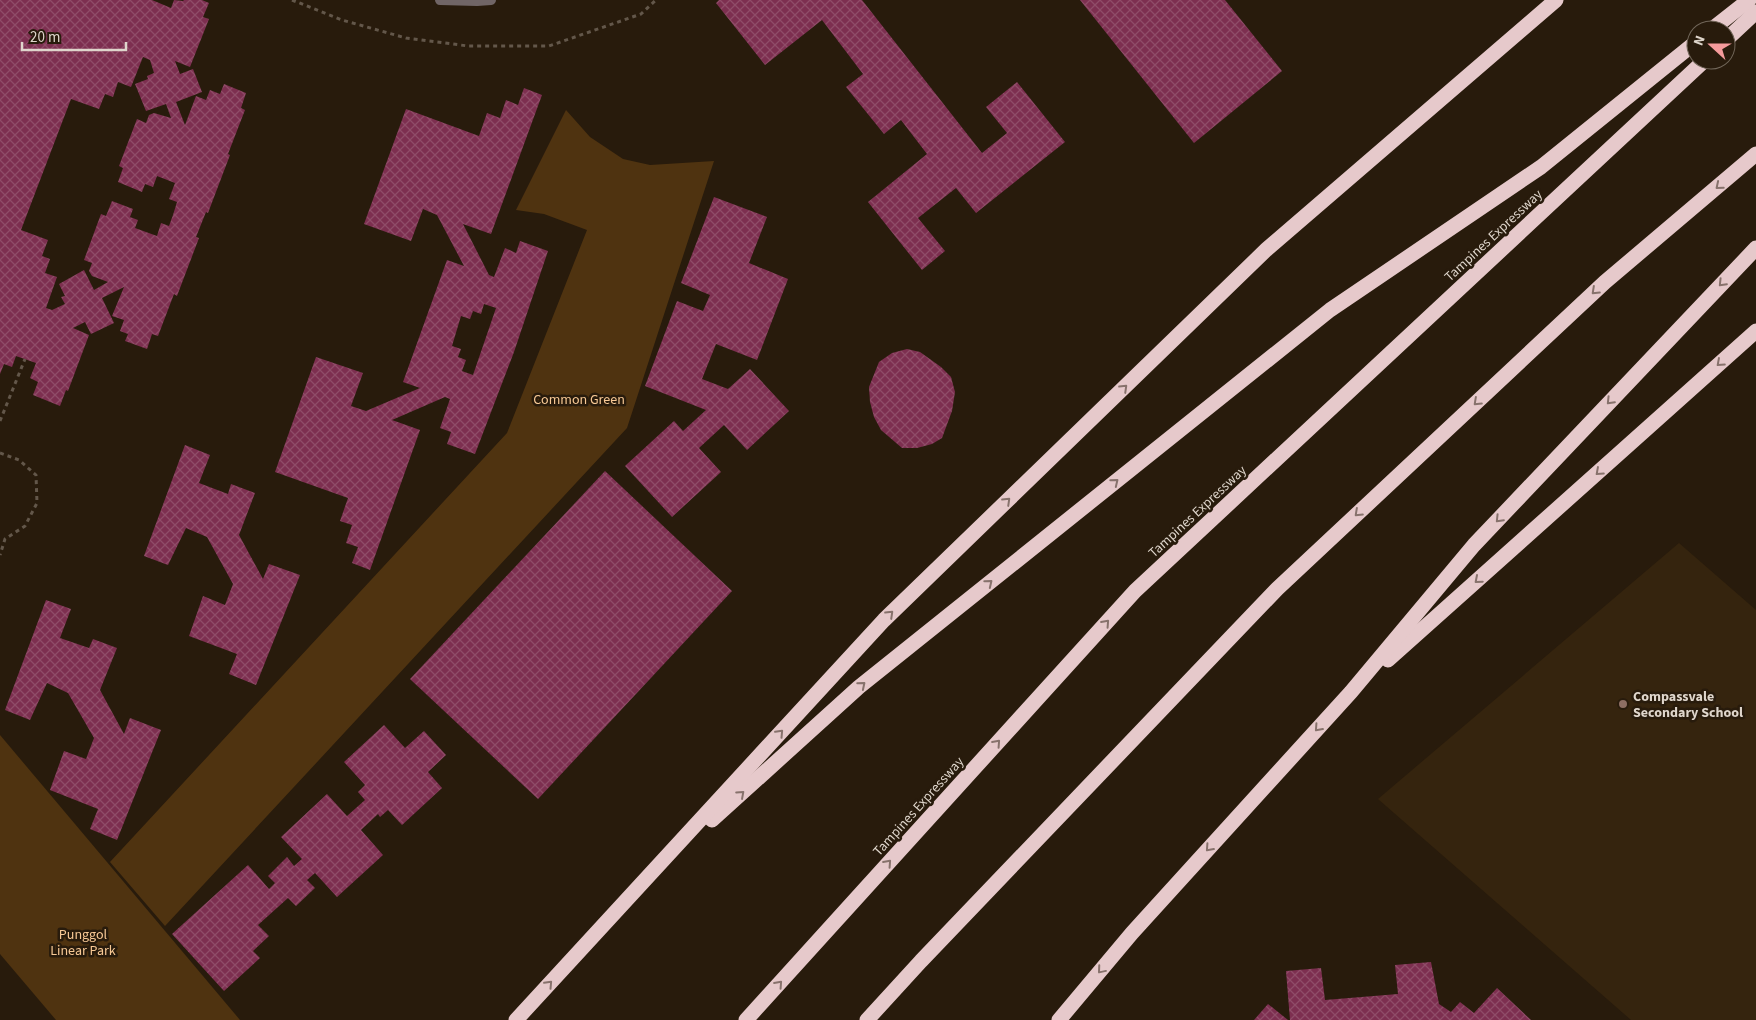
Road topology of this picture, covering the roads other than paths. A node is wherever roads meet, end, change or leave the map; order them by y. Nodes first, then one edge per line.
1 (440, 0) edge
2 (491, 0) edge
3 (1556, 0) edge
4 (1749, 0) edge
5 (1756, 12) edge
6 (1724, 20) edge
7 (1736, 31) edge
8 (1686, 50) edge
9 (1694, 70) edge
10 (1756, 154) edge
11 (1756, 248) edge
12 (1756, 331) edge
13 (1351, 692) junction
14 (640, 885) junction
15 (516, 1020) edge
16 (746, 1020) edge
17 (867, 1020) edge
18 (1059, 1020) edge

1 - 2 street
14 -> 3 highway
4 - 6 highway
5 - 7 highway
14 -> 8 highway
16 -> 9 highway, Tampines Expressway
10 -> 17 highway
11 -> 13 highway
12 -> 13 highway
13 -> 18 highway
15 -> 14 highway

